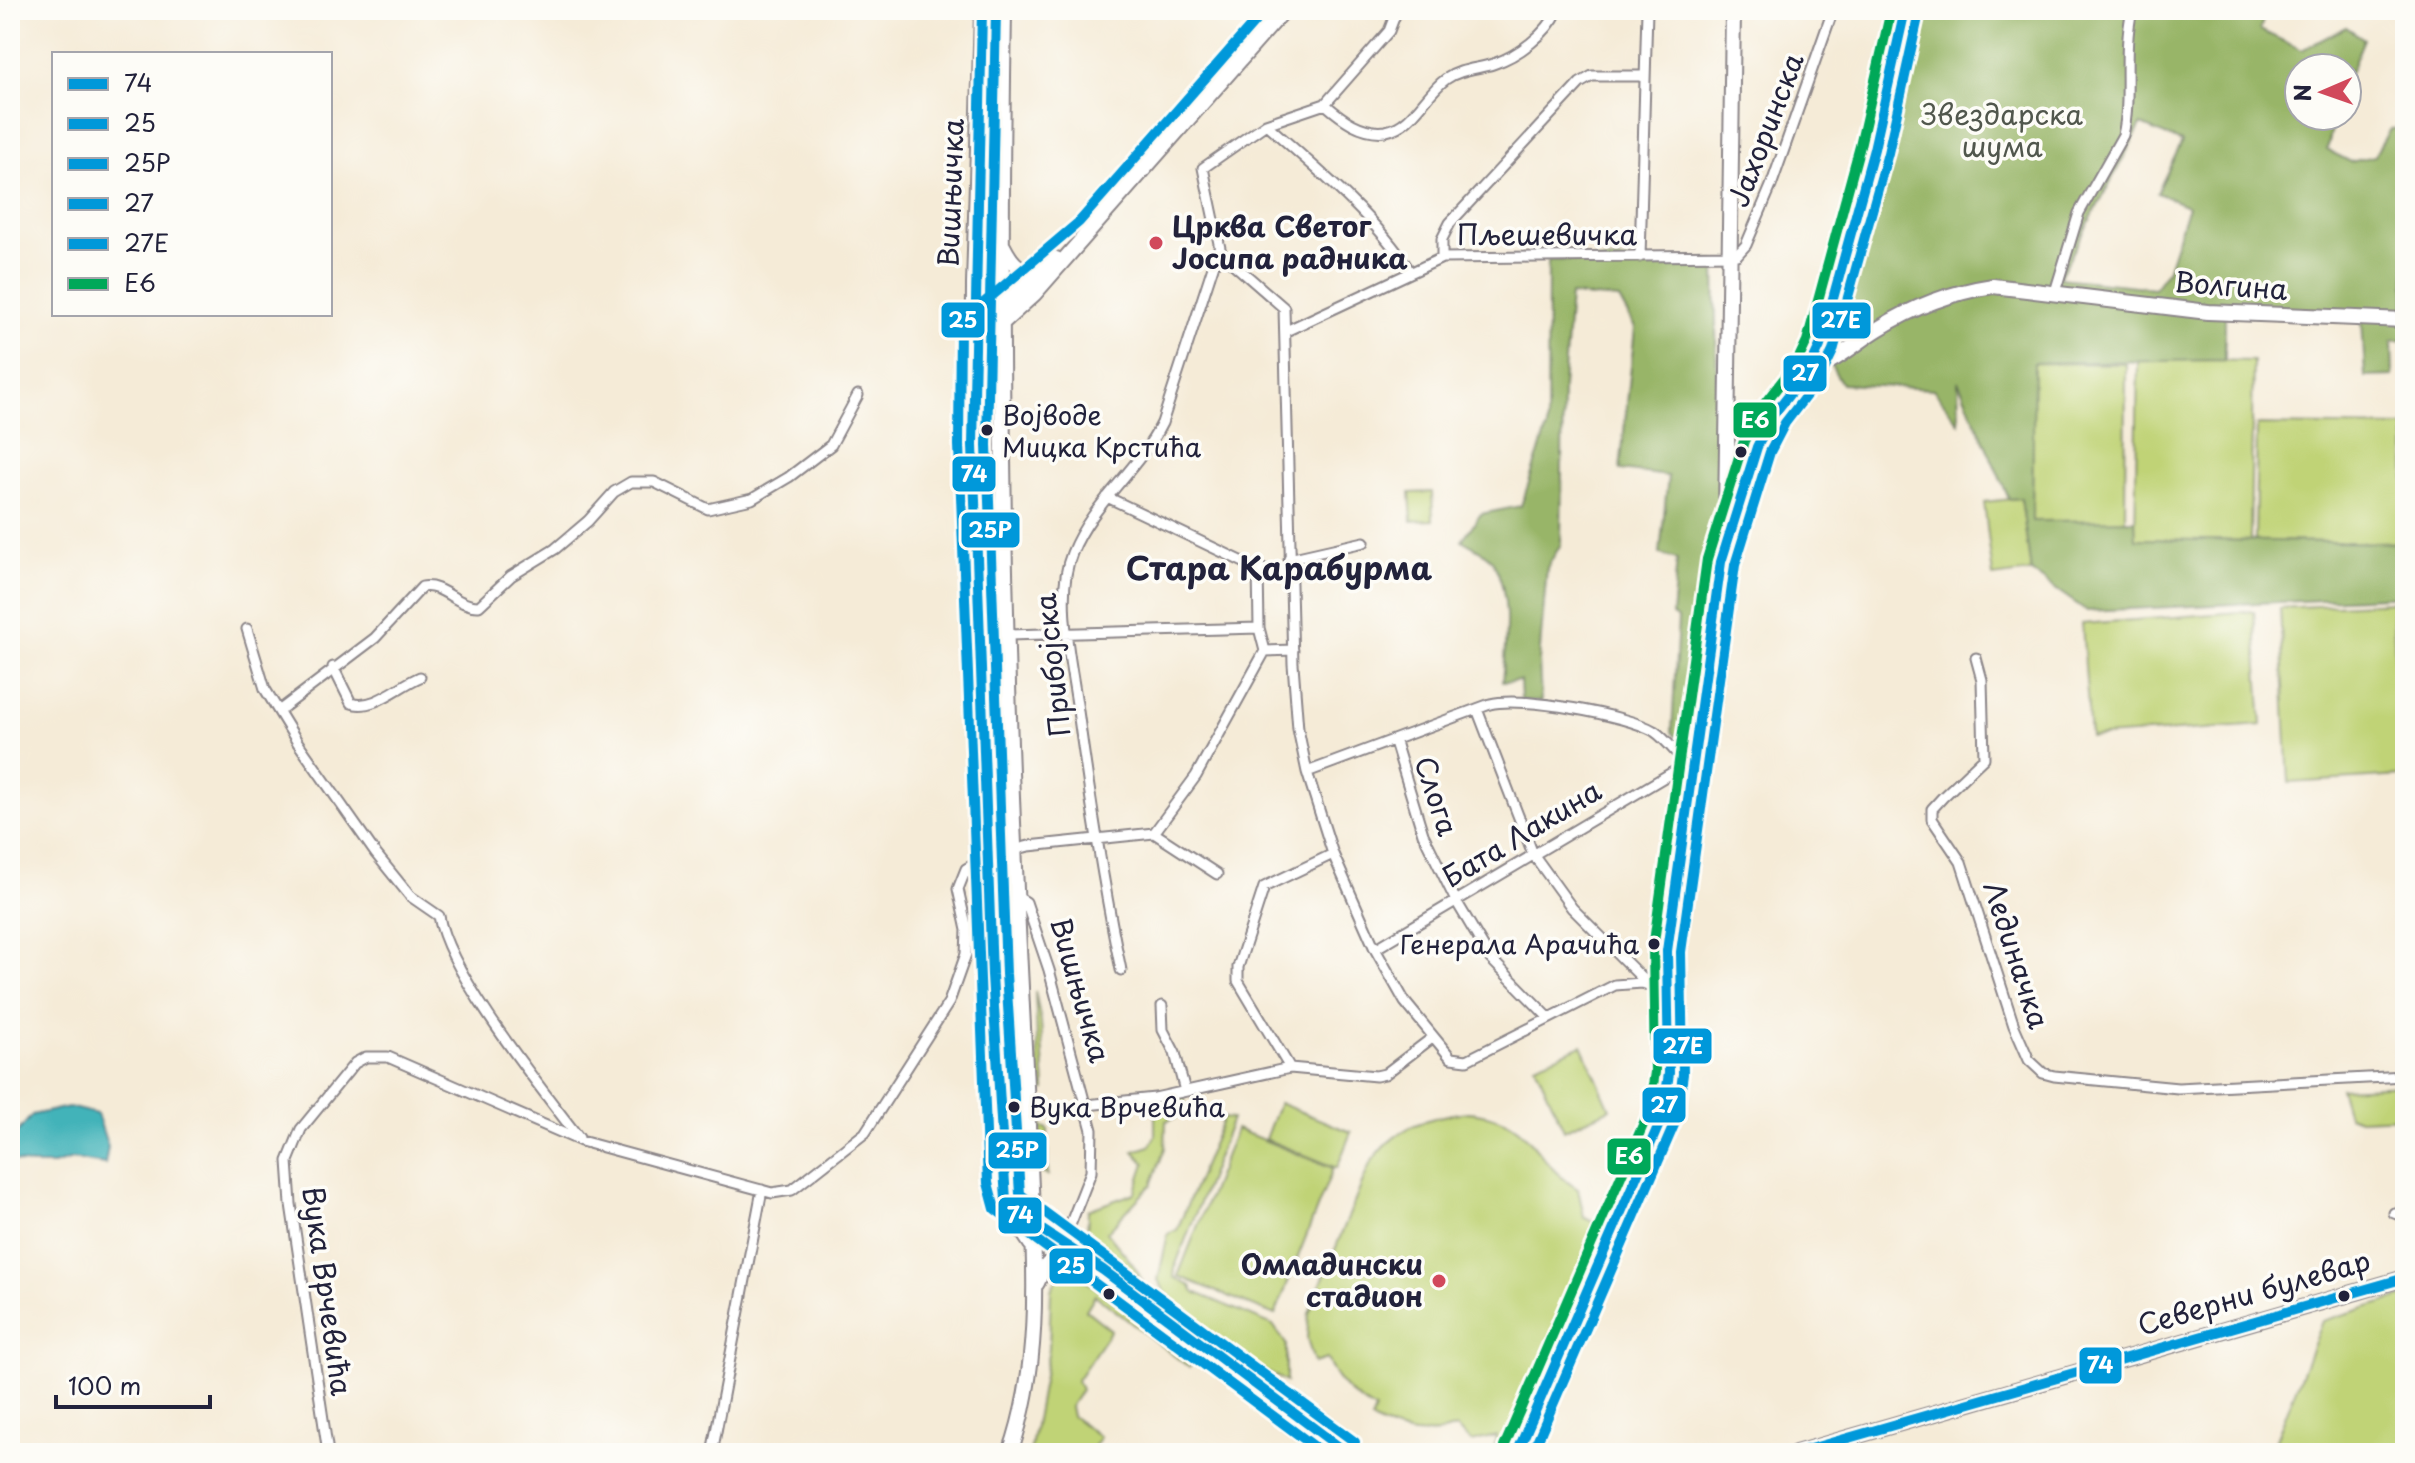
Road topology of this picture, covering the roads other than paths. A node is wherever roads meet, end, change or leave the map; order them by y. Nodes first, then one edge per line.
1 (982, 10) edge
2 (1004, 10) edge
3 (1284, 10) edge
4 (1397, 10) edge
5 (1558, 10) edge
6 (1647, 10) edge
7 (1733, 10) edge
8 (1833, 10) edge
9 (1905, 10) edge
10 (2132, 10) edge
11 (1645, 76) junction
12 (1325, 104) junction
13 (1266, 124) junction
14 (1089, 232) junction
15 (1003, 246) junction
16 (1219, 248) junction
17 (1640, 257) junction
18 (1729, 257) junction
19 (1442, 258) junction
20 (1050, 265) junction
21 (1409, 270) junction
22 (2055, 292) junction
23 (1002, 301) junction
24 (2405, 320) edge
25 (1002, 323) junction
26 (973, 328) junction
27 (1286, 331) junction
28 (1809, 369) junction
29 (858, 395) dead end
30 (1107, 497) junction
31 (1364, 542) dead end
32 (1725, 545) junction
33 (1289, 559) junction
34 (1258, 569) junction
35 (1289, 571) junction
36 (1259, 628) junction
37 (247, 629) dead end
38 (1067, 633) junction
39 (1008, 635) junction
40 (1293, 650) junction
41 (1265, 651) junction
42 (1976, 658) dead end
43 (333, 667) junction
44 (420, 677) dead end
45 (1477, 709) junction
46 (280, 710) junction
47 (1395, 742) junction
48 (1689, 763) junction
49 (1307, 772) junction
50 (1154, 833) junction
51 (1096, 842) junction
52 (1014, 849) junction
53 (1333, 854) junction
54 (1533, 854) junction
55 (987, 857) junction
56 (1217, 874) dead end
57 (1016, 896) junction
58 (1455, 899) junction
59 (1375, 949) junction
60 (1121, 970) dead end
61 (1649, 985) junction
62 (1667, 991) junction
63 (1162, 1006) dead end
64 (1548, 1017) junction
65 (1432, 1038) junction
66 (1290, 1068) junction
67 (2405, 1076) edge
68 (1185, 1091) junction
69 (1086, 1105) junction
70 (581, 1141) junction
71 (762, 1190) junction
72 (1007, 1202) junction
73 (2394, 1213) dead end
74 (2405, 1217) edge
75 (1033, 1224) junction
76 (1063, 1243) junction
77 (1034, 1252) junction
78 (1080, 1253) junction
79 (2405, 1278) edge
80 (1035, 1287) junction
81 (1018, 1432) junction
82 (328, 1453) edge
83 (712, 1453) edge
84 (1010, 1453) edge
85 (1017, 1453) edge
86 (1347, 1453) edge
87 (1517, 1453) edge
88 (1796, 1453) edge

1 - 26 main road, Вишњичка
2 - 15 main road, Вишњичка
3 - 14 main road
4 - 12 street
5 - 12 street
6 - 11 street
7 - 18 main road
8 - 18 street, Јахоринска
9 - 28 main road
10 - 22 street
11 - 17 street
11 - 19 street
12 - 13 street
13 - 16 street
13 - 21 street
14 - 20 main road
14 - 25 main road
15 - 20 main road
15 - 23 main road, Вишњичка
16 - 27 street
16 - 30 street, Прибојска
17 - 18 street, Пљешевичка
17 - 19 street, Пљешевичка
18 - 32 main road
19 - 21 street, Пљешевичка
20 - 23 main road
21 - 27 street, Пљешевичка
22 - 24 main road, Волгина
22 - 28 main road, Волгина
23 - 25 main road, Вишњичка
23 - 26 main road
25 - 26 main road
25 - 39 main road, Вишњичка
26 - 55 main road, Вишњичка
27 - 33 street
28 - 32 main road
29 - 43 street
30 - 34 street
30 - 38 street, Прибојска
31 - 33 street
32 - 48 main road
33 - 35 street
34 - 35 street
34 - 36 street
35 - 40 street
36 - 38 street
36 - 41 street
37 - 46 street
38 - 39 street
38 - 51 street, Прибојска
39 - 52 main road, Вишњичка
40 - 41 street
40 - 49 street
41 - 50 street
42 - 67 street, Лединачка
43 - 44 street
43 - 46 street
45 - 47 street
45 - 48 street
45 - 54 street
46 - 70 street
47 - 49 street
47 - 58 street, Слога
48 - 54 street, Бата Лакина
48 - 62 main road
49 - 53 street
50 - 51 street
50 - 56 street
51 - 52 street
51 - 60 street, Прибојска
52 - 55 street
52 - 57 main road, Вишњичка
53 - 59 street
53 - 66 street
54 - 58 street, Бата Лакина
54 - 61 street
55 - 71 street, Вука Врчевића
55 - 72 main road, Вишњичка
57 - 69 street, Вишњичка
57 - 75 main road, Вишњичка
58 - 59 street, Бата Лакина
58 - 64 street, Слога
59 - 65 street
61 - 62 street
61 - 64 street
62 - 87 main road
63 - 68 street
64 - 65 street
65 - 66 street
66 - 68 street
68 - 69 street
69 - 76 street, Вишњичка
70 - 71 street, Вука Врчевића
70 - 82 street, Вука Врчевића
71 - 83 street
72 - 75 main road
72 - 77 main road, Вишњичка
73 - 74 street
75 - 76 main road
75 - 77 main road, Вишњичка
76 - 78 main road
77 - 80 main road, Вишњичка
78 - 80 main road
78 - 86 main road
79 - 88 main road, Северни булевар
80 - 81 main road, Вишњичка
81 - 84 main road
81 - 85 main road

